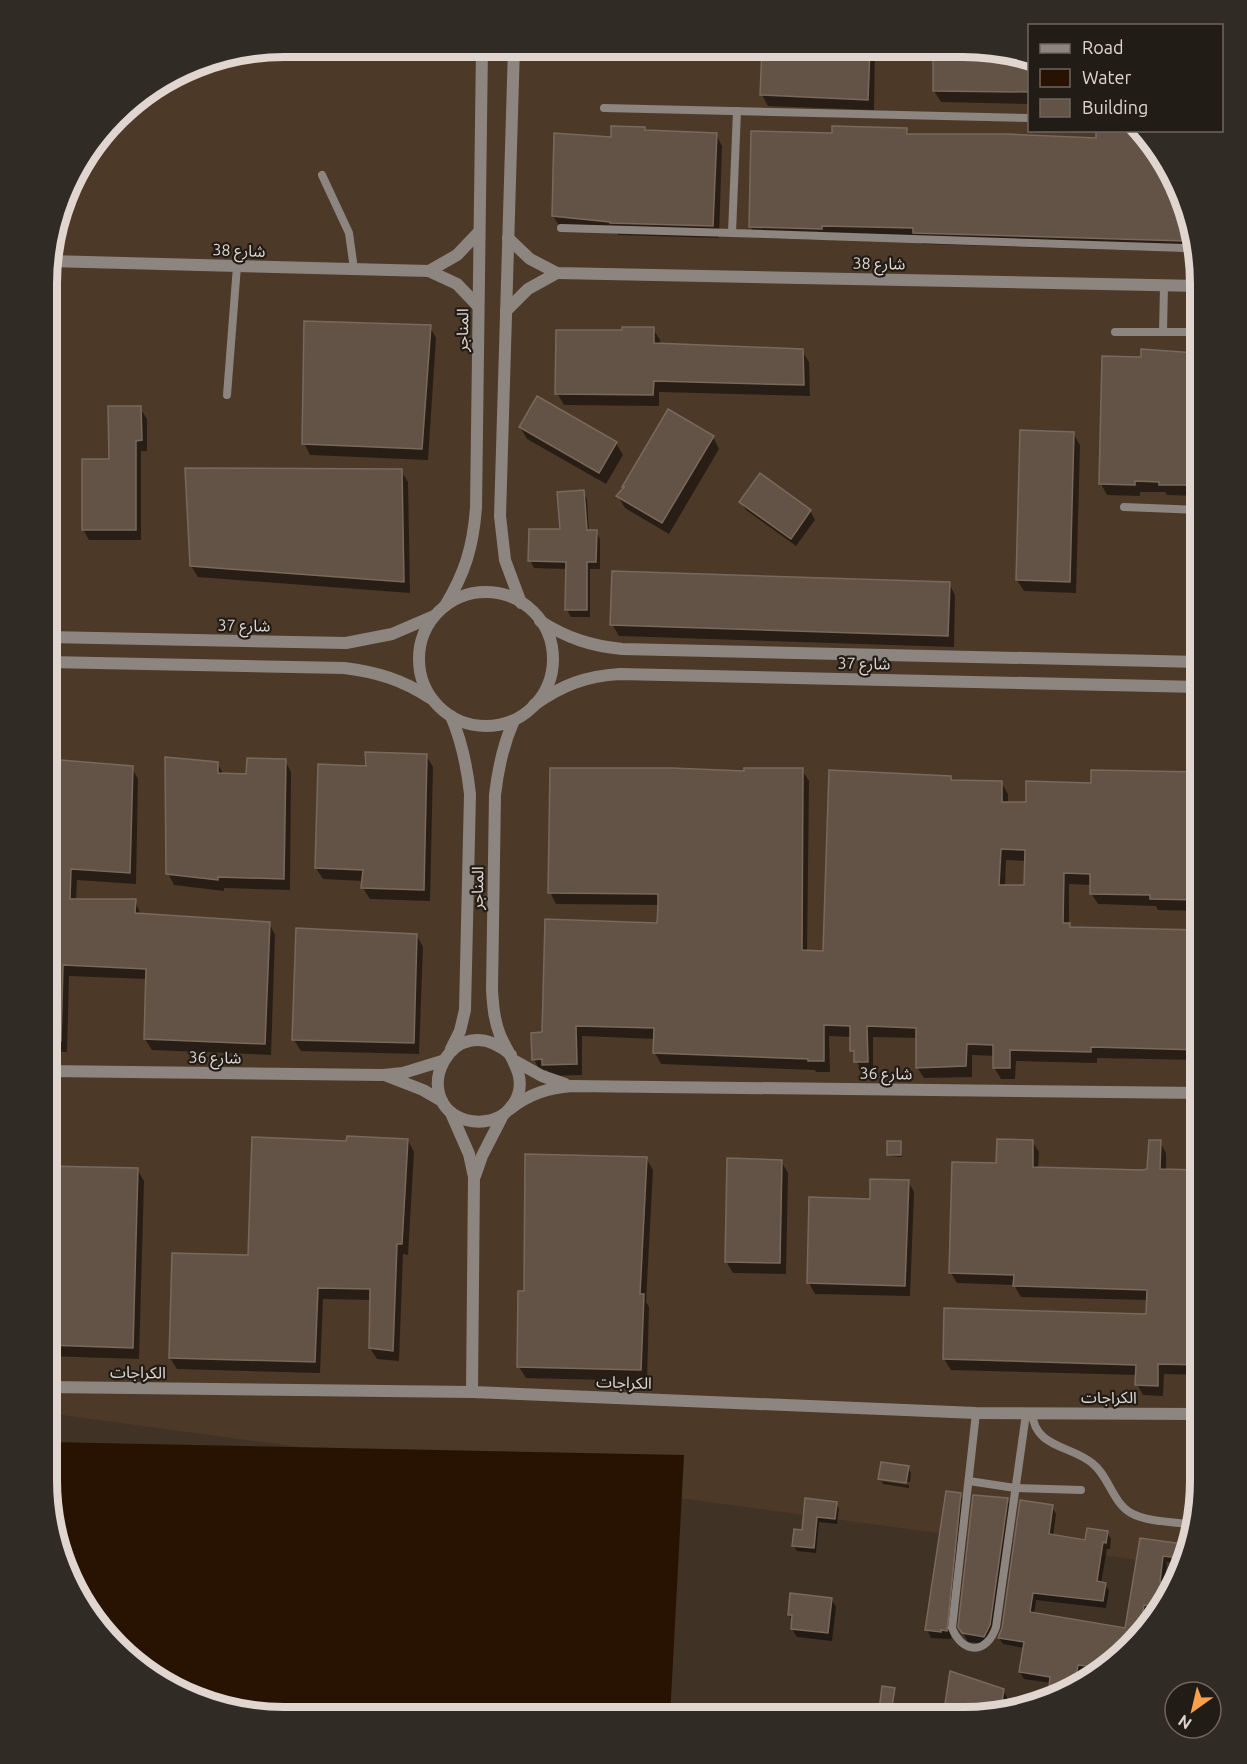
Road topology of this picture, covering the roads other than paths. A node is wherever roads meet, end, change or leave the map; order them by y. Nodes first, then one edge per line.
1 (482, 57) edge
2 (514, 57) edge
3 (604, 108) dead end
4 (737, 111) junction
5 (1028, 118) edge
6 (322, 175) dead end
7 (561, 228) dead end
8 (479, 232) junction
9 (732, 233) junction
10 (508, 238) junction
11 (1187, 246) edge
12 (58, 261) edge
13 (237, 266) junction
14 (354, 269) junction
15 (429, 271) junction
16 (557, 273) junction
17 (1164, 286) junction
18 (1190, 286) edge
19 (478, 306) junction
20 (506, 311) junction
21 (1115, 332) dead end
22 (1163, 332) junction
23 (1190, 332) edge
24 (227, 395) dead end
25 (1124, 507) dead end
26 (1190, 510) edge
27 (521, 603) junction
28 (445, 606) junction
29 (435, 615) junction
30 (540, 621) junction
31 (57, 637) edge
32 (1190, 662) edge
33 (57, 663) edge
34 (1190, 687) edge
35 (432, 699) junction
36 (534, 705) junction
37 (451, 716) junction
38 (514, 720) junction
39 (451, 1051) junction
40 (513, 1058) junction
41 (442, 1061) junction
42 (57, 1071) edge
43 (383, 1075) junction
44 (572, 1086) junction
45 (1190, 1093) edge
46 (442, 1101) junction
47 (450, 1111) junction
48 (506, 1112) junction
49 (474, 1177) junction
50 (57, 1387) edge
51 (472, 1392) junction
52 (976, 1413) junction
53 (1029, 1414) junction
54 (1190, 1414) edge
55 (969, 1481) junction
56 (1015, 1488) junction
57 (1081, 1490) dead end
58 (1186, 1524) edge

1 - 8 street, المناجر
2 - 10 street
3 - 4 lane
4 - 5 lane
4 - 9 lane
6 - 14 lane
7 - 9 lane
8 - 15 street
8 - 19 street, المناجر
9 - 11 lane
10 - 16 street, شارع 38
10 - 20 street
12 - 13 street, شارع 38
13 - 14 street, شارع 38
13 - 24 lane
14 - 15 street, شارع 38
15 - 19 street, شارع 38
16 - 17 street, شارع 38
16 - 20 street
17 - 18 street, شارع 38
17 - 22 lane
19 - 28 street, المناجر
20 - 27 street
21 - 22 lane
22 - 23 lane
25 - 26 lane
27 - 28 street
27 - 30 street
28 - 29 street
29 - 31 street, شارع 37
29 - 35 street
30 - 32 street, شارع 37
30 - 36 street
33 - 35 street
34 - 36 street, شارع 37
35 - 37 street
36 - 38 street
37 - 38 street
37 - 39 street, المناجر
38 - 40 street, المناجر
39 - 40 street
39 - 41 street
40 - 44 street, شارع 36
40 - 48 street
41 - 43 street, شارع 36
41 - 46 street
42 - 43 street, شارع 36
43 - 46 street, شارع 36
44 - 45 street, شارع 36
44 - 48 street, شارع 36
46 - 47 street
47 - 48 street
47 - 49 street
48 - 49 street
49 - 51 street
50 - 51 street, الكراجات
51 - 52 street, الكراجات
52 - 53 street, الكراجات
52 - 55 lane
53 - 54 street, الكراجات
53 - 56 lane
53 - 58 lane
55 - 56 lane
55 - 56 lane
56 - 57 lane

